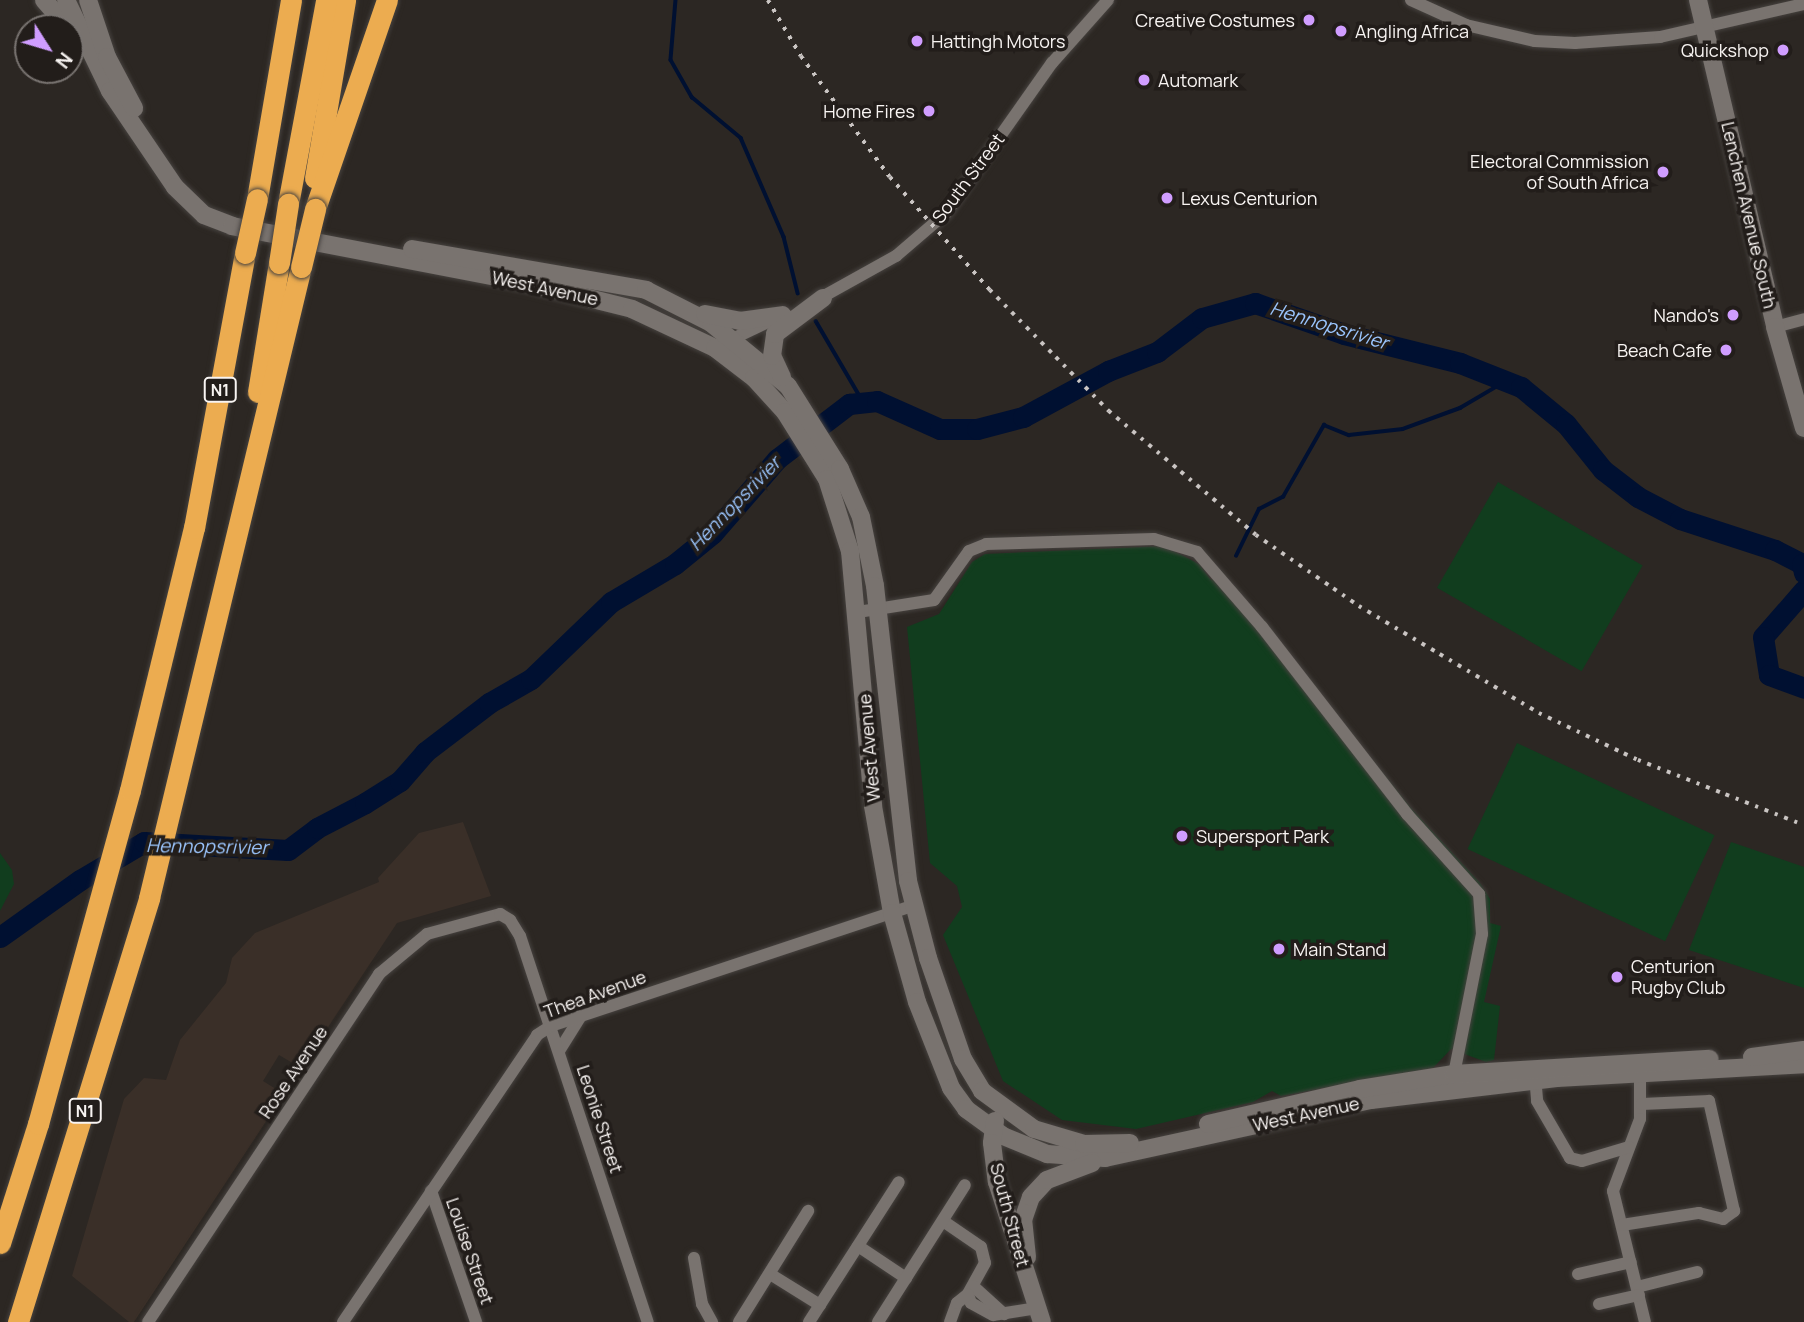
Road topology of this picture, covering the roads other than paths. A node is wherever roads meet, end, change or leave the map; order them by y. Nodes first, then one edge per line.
1 (44, 0) edge
2 (66, 0) edge
3 (88, 0) edge
4 (291, 0) edge
5 (326, 0) edge
6 (345, 0) edge
7 (387, 0) edge
8 (1108, 0) edge
9 (1411, 0) edge
10 (1698, 0) edge
11 (1426, 4) edge
12 (1804, 4) edge
13 (56, 14) edge
14 (1705, 28) junction
15 (84, 47) edge
16 (93, 58) junction
17 (315, 209) junction
18 (823, 298) junction
19 (691, 311) junction
20 (783, 315) junction
21 (1804, 320) edge
22 (1775, 327) junction
23 (734, 339) junction
24 (715, 348) junction
25 (791, 399) junction
26 (1804, 428) edge
27 (834, 474) junction
28 (235, 532) junction
29 (877, 609) junction
30 (858, 612) junction
31 (914, 905) junction
32 (892, 913) junction
33 (516, 928) joint
34 (583, 1015) junction
35 (551, 1026) junction
36 (1804, 1050) edge
37 (559, 1051) junction
38 (1804, 1064) edge
39 (1640, 1069) junction
40 (1454, 1074) junction
41 (1535, 1074) junction
42 (1642, 1104) junction
43 (1000, 1107) junction
44 (993, 1129) junction
45 (1629, 1147) junction
46 (1105, 1158) junction
47 (899, 1182) dead end
48 (965, 1185) dead end
49 (431, 1191) junction
50 (808, 1211) dead end
51 (943, 1221) junction
52 (1622, 1225) junction
53 (0, 1243) edge
54 (859, 1246) junction
55 (694, 1258) dead end
56 (1631, 1262) junction
57 (1697, 1272) dead end
58 (1577, 1274) dead end
59 (770, 1275) junction
60 (906, 1278) junction
61 (1031, 1288) junction
62 (970, 1290) junction
63 (1638, 1291) junction
64 (1599, 1304) dead end
65 (820, 1305) junction
66 (1040, 1315) edge
67 (1005, 1316) edge
68 (18, 1322) edge
69 (148, 1322) edge
70 (344, 1322) edge
71 (476, 1322) edge
72 (648, 1322) edge
73 (712, 1322) edge
74 (739, 1322) edge
75 (809, 1322) edge
76 (878, 1322) edge
77 (950, 1322) edge
78 (1645, 1322) edge

1 - 13 street
2 - 16 street, West Avenue
3 - 19 street, West Avenue
4 - 53 highway, N1, bridge
5 - 28 highway, N1, bridge
6 - 17 highway
7 - 17 highway
8 - 18 street, South Street
9 - 11 street
10 - 14 street, Lenchen Avenue South
11 - 14 street
12 - 14 street
14 - 22 street, Lenchen Avenue South
15 - 16 street
16 - 24 street, West Avenue
17 - 28 highway, bridge
18 - 20 street, South Street
18 - 25 street
19 - 20 street
19 - 23 street, West Avenue
20 - 23 street, South Street
21 - 22 street
22 - 26 street, Lenchen Avenue South
23 - 24 street, South Street
23 - 25 street, West Avenue
24 - 25 street, West Avenue
25 - 27 street, West Avenue
27 - 29 street, West Avenue
27 - 30 street, West Avenue
28 - 68 highway, N1
29 - 30 street
29 - 31 street, West Avenue
29 - 40 street
30 - 32 street, West Avenue
31 - 32 street, Thea Avenue
31 - 43 street, West Avenue
32 - 34 street, Thea Avenue
32 - 44 street, West Avenue
33 - 35 street, Leonie Street
33 - 69 street, Rose Avenue
34 - 35 street, Thea Avenue
34 - 37 street
35 - 37 street, Leonie Street
35 - 49 street, Thea Avenue
36 - 39 street, West Avenue
37 - 72 street, Leonie Street
38 - 39 street, West Avenue
39 - 41 street, West Avenue
39 - 42 street
40 - 41 street, West Avenue
40 - 43 street, West Avenue
41 - 45 street
41 - 46 street, West Avenue
42 - 45 street
42 - 52 street
43 - 44 street, South Street
44 - 46 street, West Avenue
44 - 61 street, South Street
45 - 52 street
46 - 61 street
47 - 54 street
48 - 51 street
49 - 70 street, Thea Avenue
49 - 71 street, Louise Street
50 - 59 street
51 - 60 street
51 - 62 street
52 - 56 street
54 - 60 street
54 - 65 street
55 - 73 street
56 - 58 street
56 - 63 street
57 - 63 street
59 - 65 street
59 - 74 street
60 - 76 street
61 - 66 street, South Street
62 - 67 street
62 - 77 street
63 - 64 street
63 - 78 street
65 - 75 street
66 - 67 street

